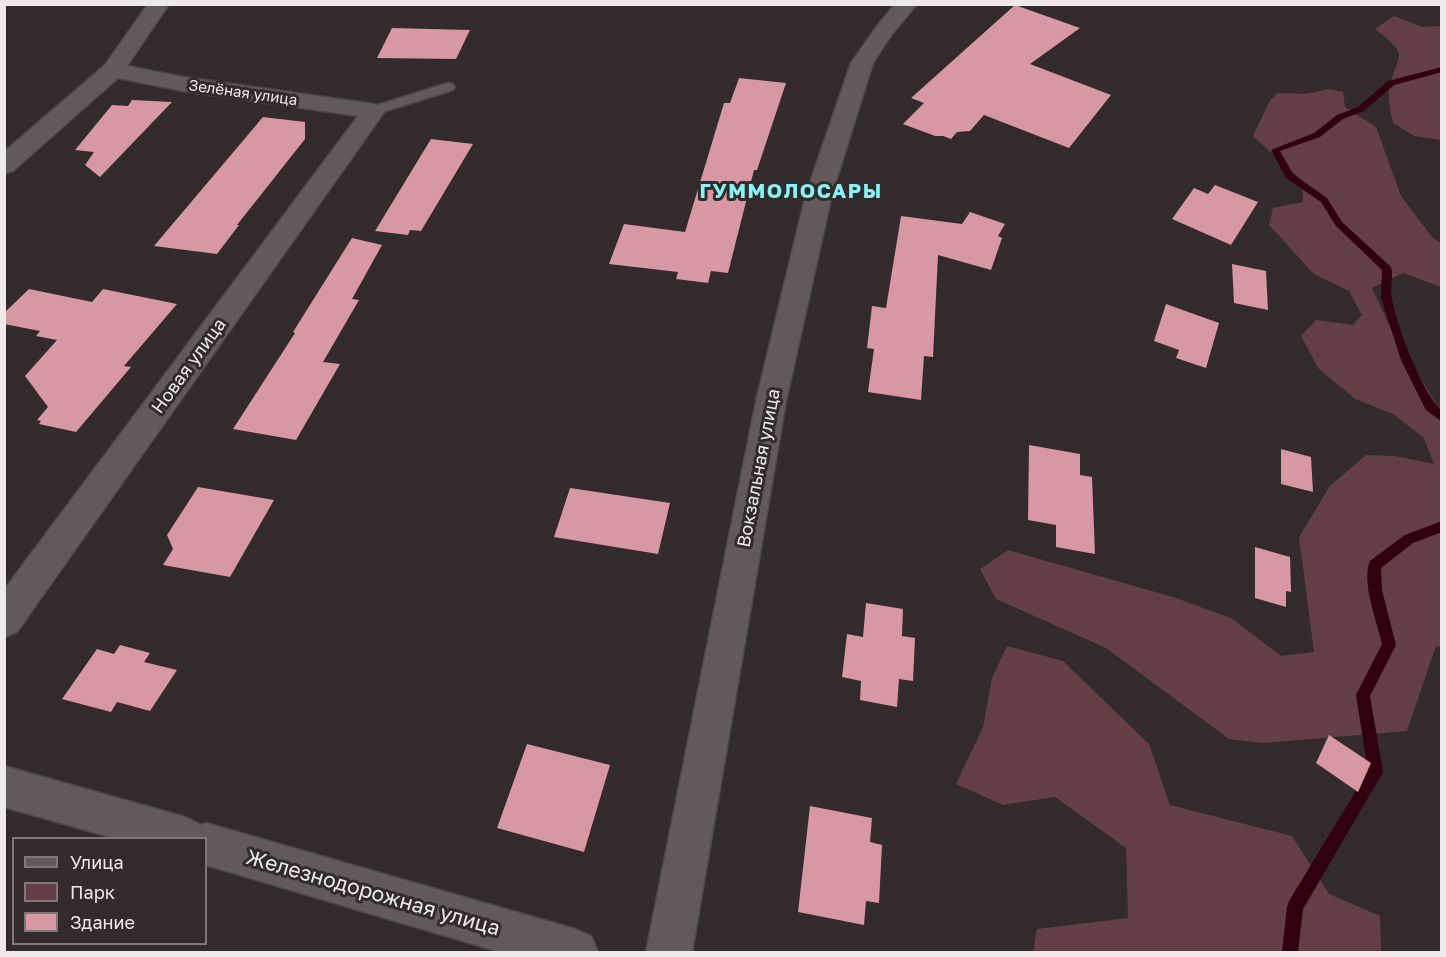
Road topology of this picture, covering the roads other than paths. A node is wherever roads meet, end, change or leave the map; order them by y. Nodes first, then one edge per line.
1 (159, 4) edge
2 (907, 4) edge
3 (113, 70) junction
4 (448, 87) dead end
5 (373, 111) junction
6 (4, 165) edge
7 (4, 620) edge
8 (4, 786) edge
9 (182, 837) edge
10 (207, 844) edge
11 (575, 952) edge
12 (669, 952) edge

1 - 3 street
2 - 12 street, Вокзальная улица
3 - 5 street, Зелёная улица
3 - 6 street
4 - 5 lane
5 - 7 street, Новая улица
8 - 9 street
10 - 11 street, Железнодорожная улица

